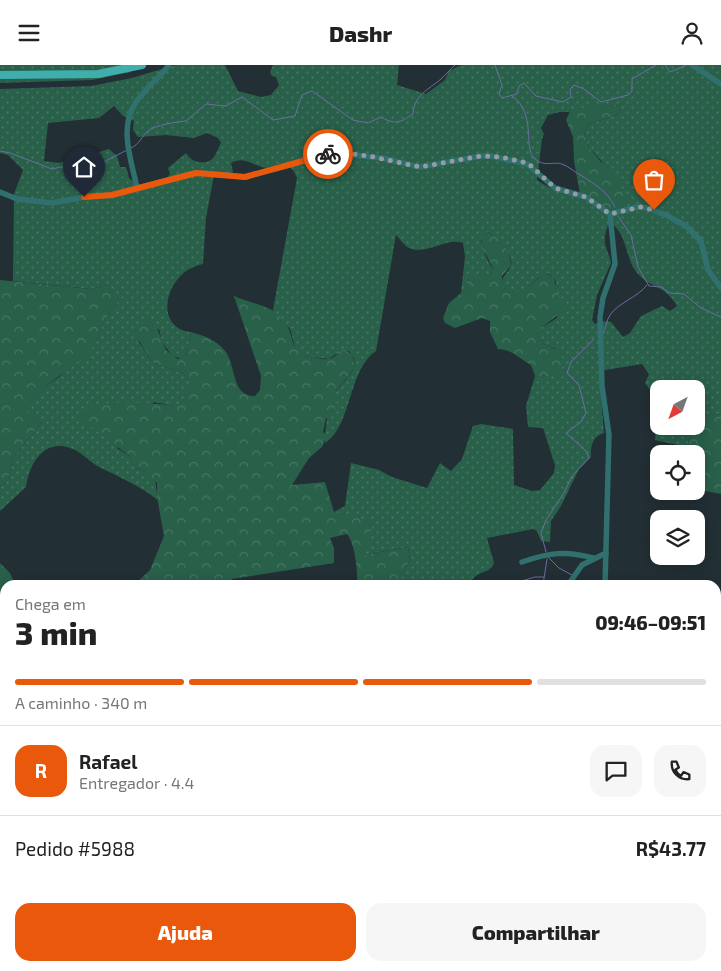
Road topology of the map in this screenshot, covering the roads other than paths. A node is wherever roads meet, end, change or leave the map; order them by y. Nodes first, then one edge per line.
1 (142, 65) edge
2 (169, 65) edge
3 (692, 65) edge
4 (0, 75) edge
5 (721, 84) edge
6 (138, 189) junction
7 (0, 192) edge
8 (610, 214) junction
9 (721, 288) edge
10 (606, 553) junction
11 (593, 558) junction
12 (522, 562) dead end
13 (571, 580) edge
14 (605, 580) edge

1 - 4 main road
2 - 6 street
3 - 5 street
6 - 7 street
6 - 8 street
8 - 9 street
8 - 10 street
10 - 11 street
10 - 14 street
11 - 12 street
11 - 13 street

